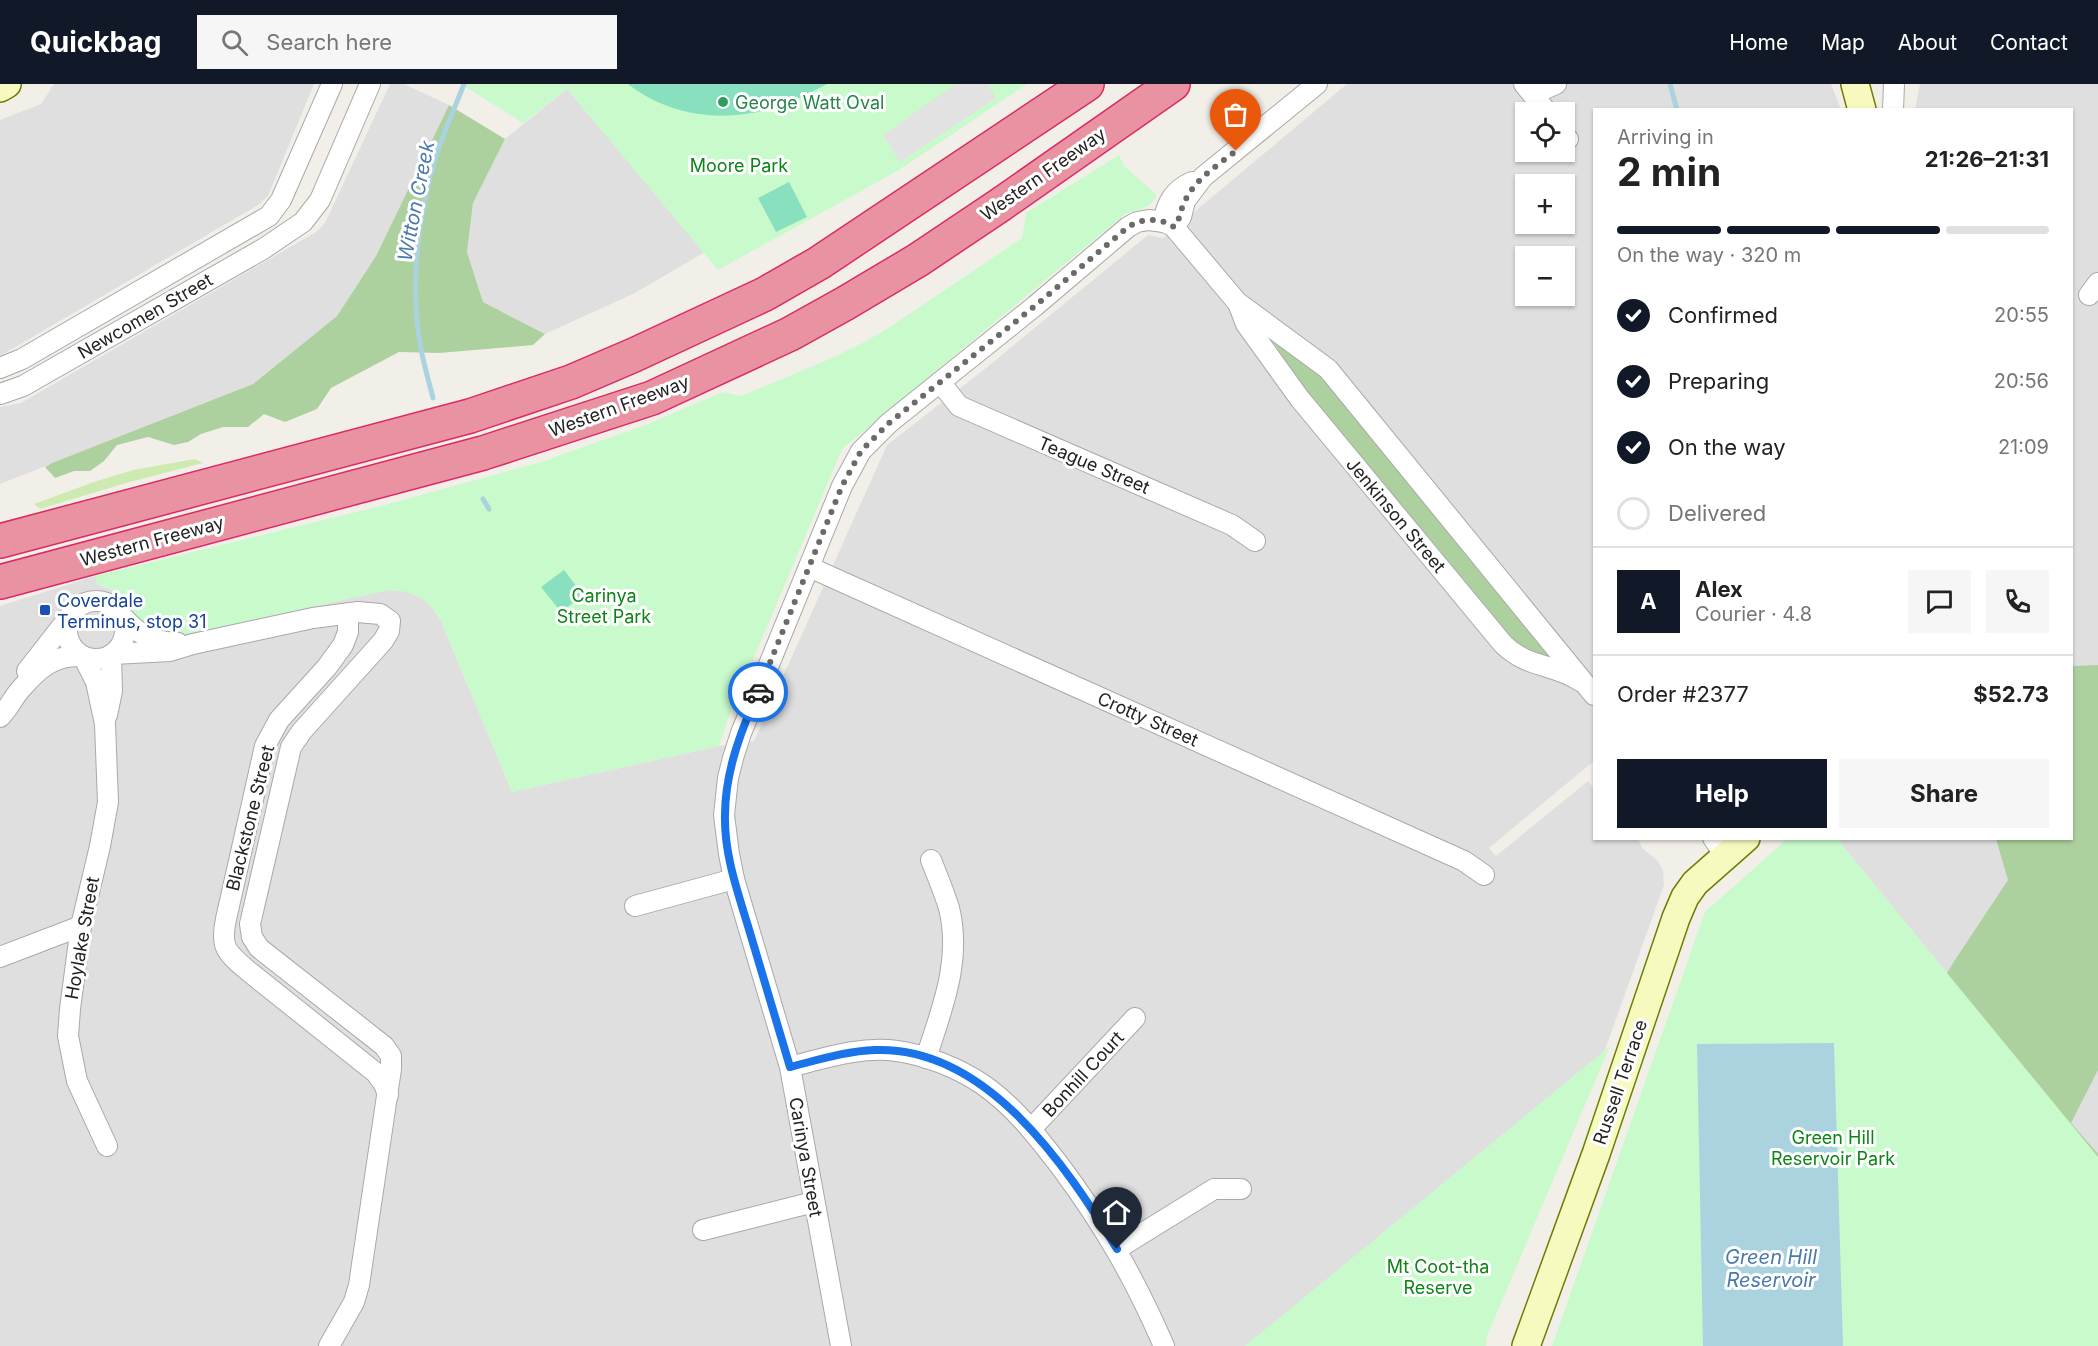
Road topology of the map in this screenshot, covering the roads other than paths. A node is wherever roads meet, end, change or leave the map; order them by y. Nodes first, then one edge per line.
1 (7, 84) edge
2 (332, 84) edge
3 (370, 84) edge
4 (1087, 84) edge
5 (1173, 84) edge
6 (1317, 84) edge
7 (1556, 84) edge
8 (1856, 84) edge
9 (1894, 84) edge
10 (0, 87) edge
11 (1528, 89) edge
12 (1539, 102) edge
13 (1862, 108) edge
14 (1893, 108) edge
15 (269, 216) junction
16 (1169, 224) junction
17 (288, 233) junction
18 (1237, 302) junction
19 (0, 368) edge
20 (940, 382) junction
21 (0, 394) edge
22 (0, 541) edge
23 (1255, 541) dead end
24 (809, 567) junction
25 (0, 582) edge
26 (120, 613) junction
27 (348, 614) junction
28 (70, 616) junction
29 (193, 644) junction
30 (112, 655) junction
31 (83, 657) junction
32 (20, 690) junction
33 (1592, 692) edge
34 (0, 717) edge
35 (105, 724) junction
36 (1740, 840) edge
37 (1719, 847) edge
38 (931, 860) dead end
39 (1484, 875) dead end
40 (734, 879) junction
41 (635, 906) dead end
42 (81, 926) junction
43 (0, 957) edge
44 (1135, 1018) dead end
45 (926, 1058) junction
46 (790, 1067) junction
47 (387, 1095) junction
48 (1031, 1130) junction
49 (107, 1146) dead end
50 (1241, 1189) dead end
51 (814, 1202) junction
52 (703, 1230) dead end
53 (1117, 1249) junction
54 (338, 1342) edge
55 (841, 1346) edge
56 (1164, 1346) edge
57 (1526, 1346) edge

1 - 10 main road
2 - 15 street, Newcomen Street
3 - 17 street, Newcomen Street
4 - 22 highway
5 - 25 highway, Western Freeway
6 - 16 street
7 - 11 street
8 - 13 main road
9 - 14 street
11 - 12 street
15 - 17 street
15 - 19 street, Newcomen Street
16 - 18 street, Jenkinson Street
16 - 20 street, Carinya Street
17 - 21 street, Newcomen Street
18 - 33 street, Jenkinson Street
18 - 33 street, Jenkinson Street
20 - 23 street, Teague Street
20 - 24 street, Carinya Street
24 - 39 street, Crotty Street
24 - 40 street, Carinya Street
26 - 28 street
26 - 29 street
26 - 30 street
27 - 29 street
27 - 47 street, Blackstone Street
27 - 47 street, Blackstone Street
28 - 31 street
28 - 32 street
29 - 30 street
30 - 31 street
30 - 35 street, Hoylake Street
31 - 32 street
31 - 35 street, Hoylake Street
32 - 34 street
35 - 42 street, Hoylake Street
36 - 37 main road, Russell Terrace
37 - 57 main road, Russell Terrace
38 - 45 street
40 - 41 street
40 - 46 street, Carinya Street
42 - 43 street
42 - 49 street, Hoylake Street
44 - 48 street, Bonhill Court
45 - 46 street
45 - 48 street
46 - 51 street, Carinya Street
47 - 54 street, Blackstone Street
48 - 53 street
50 - 53 street
51 - 52 street
51 - 55 street, Carinya Street
53 - 56 street

